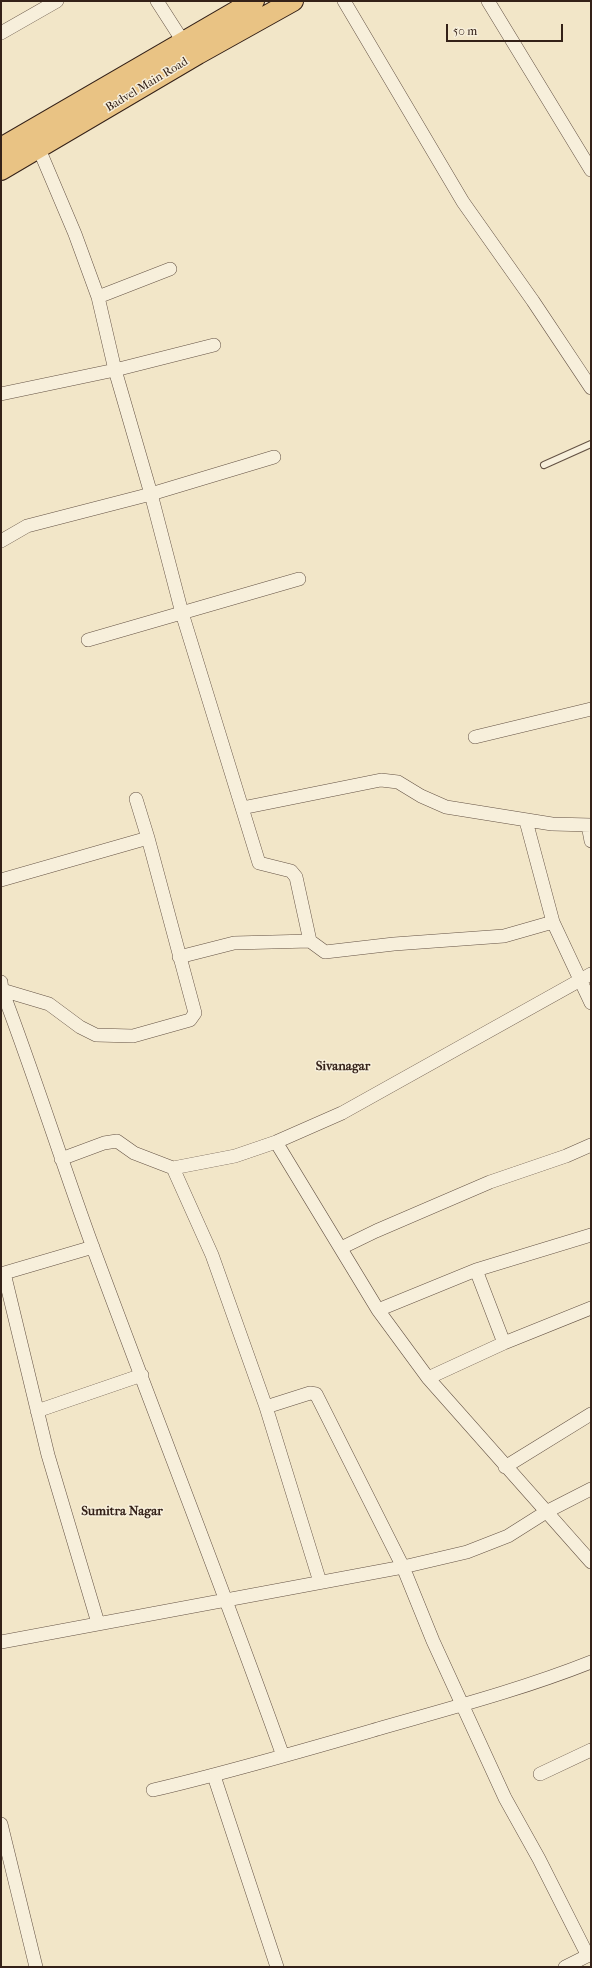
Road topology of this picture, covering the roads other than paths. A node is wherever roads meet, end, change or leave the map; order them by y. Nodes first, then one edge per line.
1 (56, 1) edge
2 (157, 1) edge
3 (254, 1) edge
4 (293, 1) edge
5 (344, 1) edge
6 (488, 1) edge
7 (1, 33) edge
8 (184, 43) junction
9 (1, 148) edge
10 (39, 149) junction
11 (1, 170) edge
12 (591, 170) edge
13 (170, 269) dead end
14 (98, 298) junction
15 (214, 345) dead end
16 (115, 370) junction
17 (591, 388) edge
18 (1, 394) edge
19 (591, 444) edge
20 (274, 457) dead end
21 (544, 465) dead end
22 (151, 494) junction
23 (1, 541) edge
24 (299, 579) dead end
25 (182, 613) junction
26 (88, 640) dead end
27 (591, 710) edge
28 (475, 737) dead end
29 (136, 799) dead end
30 (242, 808) junction
31 (526, 821) junction
32 (590, 825) edge
33 (148, 838) junction
34 (591, 841) edge
35 (1, 880) edge
36 (553, 922) junction
37 (310, 941) junction
38 (179, 957) junction
39 (585, 977) edge
40 (1, 986) edge
41 (591, 1003) edge
42 (276, 1142) junction
43 (591, 1145) edge
44 (61, 1159) junction
45 (173, 1168) junction
46 (591, 1235) edge
47 (93, 1247) junction
48 (341, 1248) junction
49 (476, 1270) junction
50 (3, 1273) edge
51 (591, 1308) edge
52 (378, 1310) junction
53 (504, 1343) junction
54 (142, 1375) junction
55 (428, 1378) junction
56 (266, 1407) junction
57 (37, 1410) junction
58 (591, 1414) edge
59 (505, 1466) junction
60 (591, 1489) edge
61 (546, 1512) junction
62 (591, 1562) edge
63 (403, 1567) junction
64 (320, 1582) junction
65 (226, 1600) junction
66 (98, 1623) junction
67 (1, 1642) edge
68 (591, 1662) edge
69 (462, 1705) junction
70 (591, 1750) edge
71 (283, 1756) junction
72 (540, 1774) dead end
73 (214, 1776) junction
74 (153, 1790) dead end
75 (1, 1824) edge
76 (589, 1955) edge
77 (36, 1967) edge
78 (277, 1967) edge
79 (565, 1967) edge

1 - 7 street
2 - 8 street
3 - 8 main road, Badvel Main Road
4 - 10 main road, Badvel Main Road
5 - 17 street
6 - 12 street
8 - 9 main road, Badvel Main Road
10 - 11 main road, Badvel Main Road
10 - 14 street
13 - 14 street
14 - 16 street
15 - 16 street
16 - 18 street
16 - 22 street
19 - 21 lane
20 - 22 street
22 - 23 street
22 - 25 street
24 - 25 street
25 - 26 street
25 - 30 street
27 - 28 street
29 - 33 street
30 - 31 street
30 - 37 street
31 - 32 street
31 - 36 street
32 - 34 street
33 - 35 street
33 - 38 street
36 - 37 street
36 - 39 street
37 - 38 street
38 - 40 street
39 - 41 street
39 - 42 street
40 - 44 street
42 - 45 street
42 - 48 street
43 - 48 street
44 - 45 street
44 - 47 street
45 - 56 street
46 - 49 street
47 - 50 street
47 - 54 street
48 - 52 street
49 - 52 street
49 - 53 street
50 - 57 street
51 - 53 street
52 - 55 street
53 - 55 street
54 - 57 street
54 - 65 street
55 - 59 street
56 - 63 street
56 - 64 street
57 - 66 street
58 - 59 street
59 - 61 street
60 - 61 street
61 - 62 street
61 - 63 street
63 - 64 street
63 - 69 street
64 - 65 street
65 - 66 street
65 - 71 street
66 - 67 street
68 - 69 street
69 - 71 street
69 - 76 street
70 - 72 street
71 - 73 street
73 - 74 street
73 - 78 street
75 - 77 street
76 - 79 street

